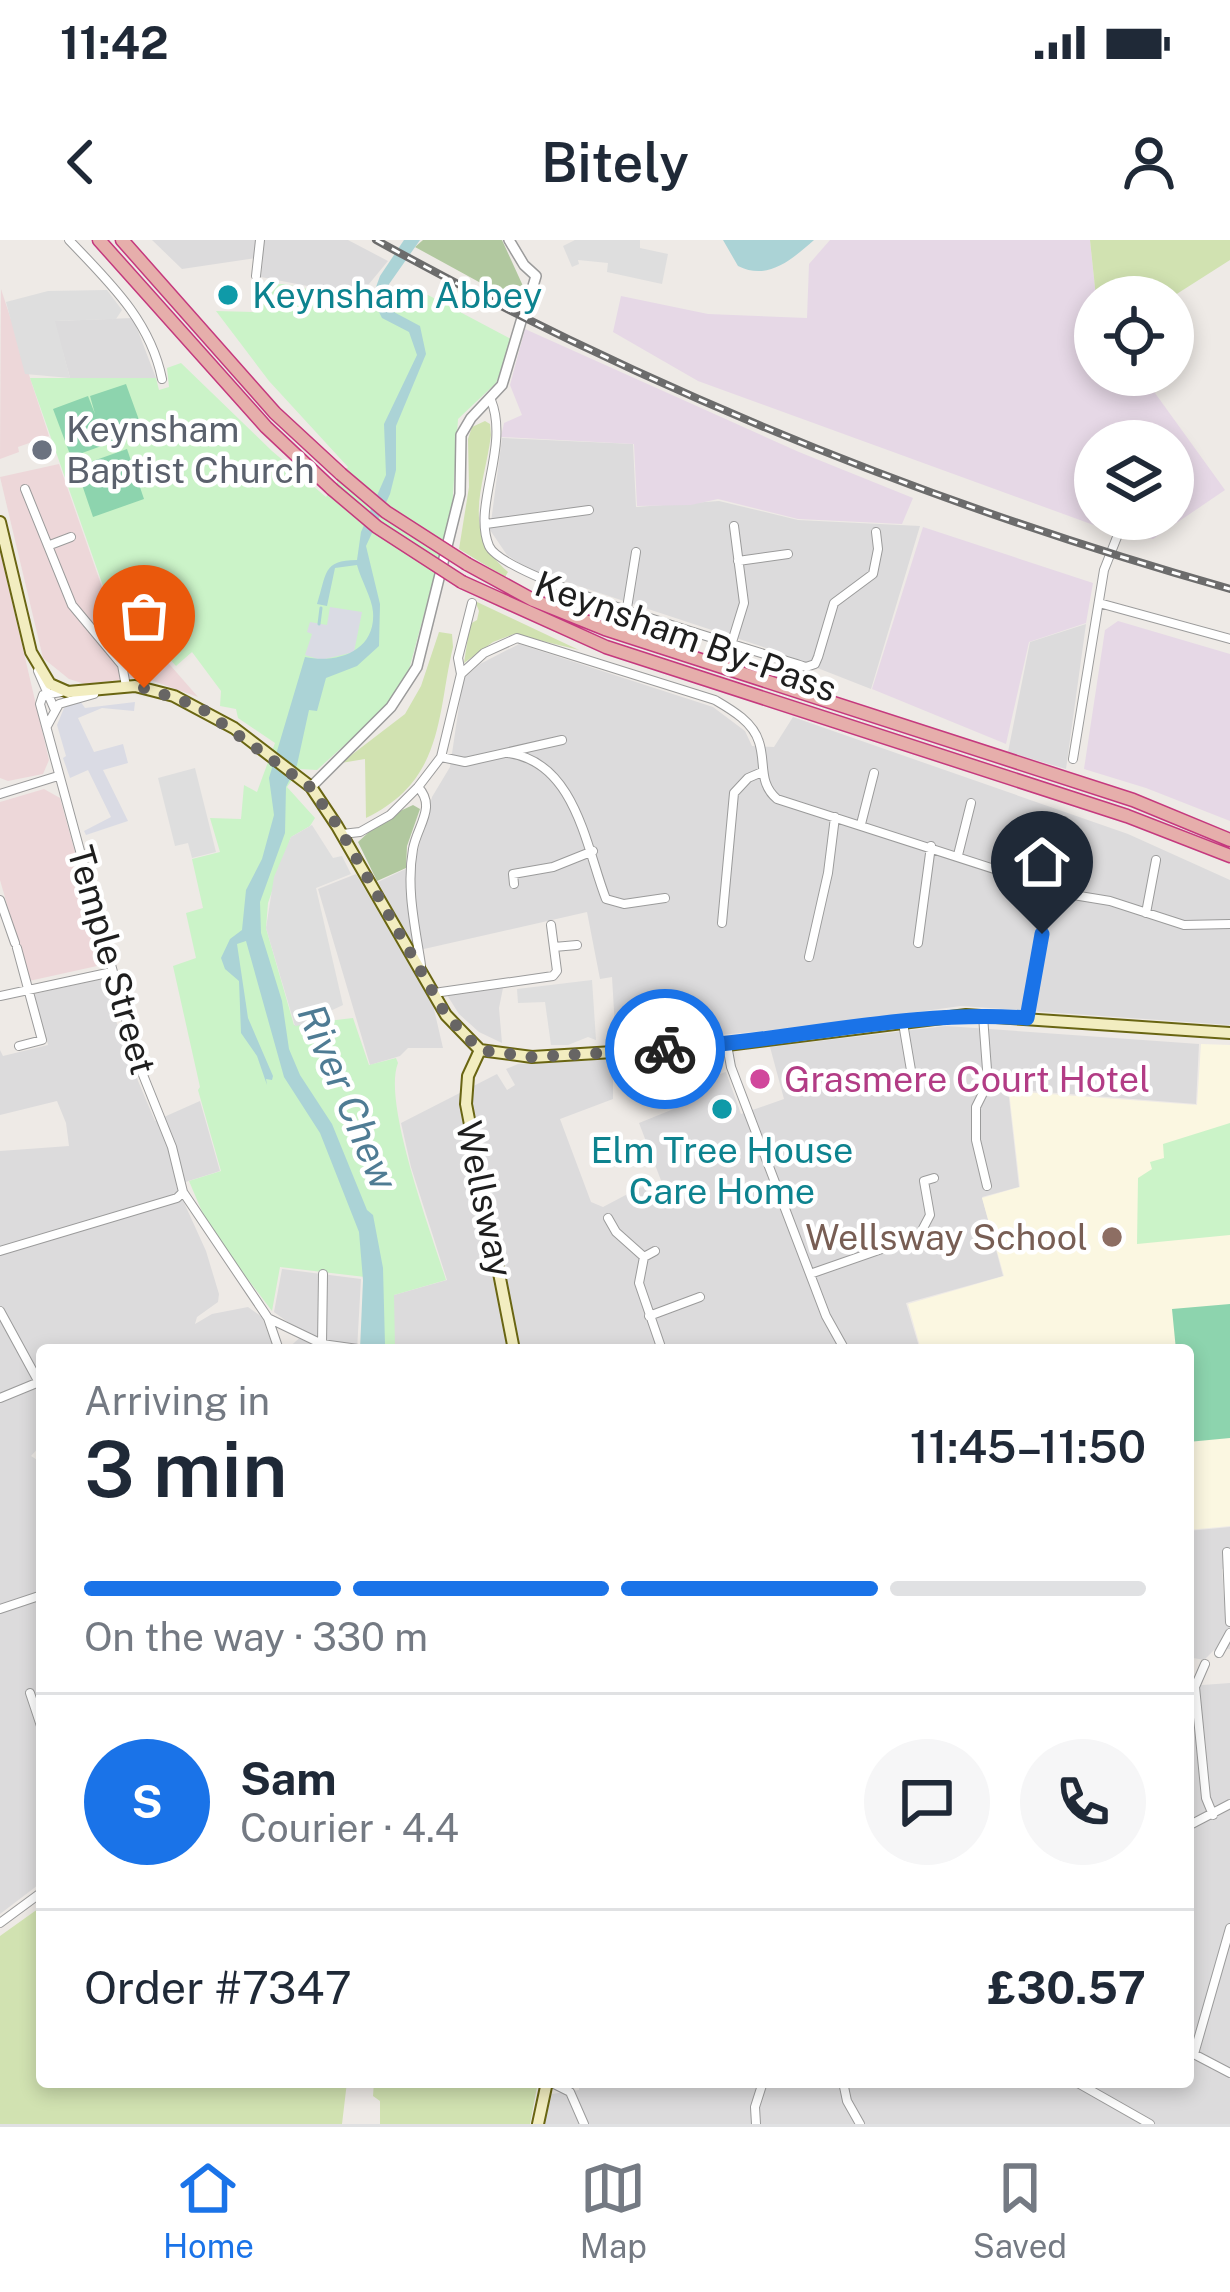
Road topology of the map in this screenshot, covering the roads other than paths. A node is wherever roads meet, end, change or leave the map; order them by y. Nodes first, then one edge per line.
1 (69, 240) edge
2 (99, 240) edge
3 (122, 240) edge
4 (260, 240) edge
5 (509, 240) edge
6 (256, 276) dead end
7 (527, 306) dead end
8 (522, 318) dead end
9 (162, 379) dead end
10 (490, 400) junction
11 (25, 489) dead end
12 (590, 510) dead end
13 (0, 522) edge
14 (486, 524) junction
15 (734, 526) dead end
16 (876, 532) dead end
17 (71, 537) dead end
18 (1116, 540) edge
19 (50, 545) junction
20 (636, 552) dead end
21 (788, 554) dead end
22 (738, 561) junction
23 (472, 603) dead end
24 (1099, 603) junction
25 (627, 608) junction
26 (1230, 639) edge
27 (731, 643) junction
28 (38, 666) junction
29 (461, 674) junction
30 (122, 687) junction
31 (68, 692) junction
32 (47, 693) junction
33 (54, 708) junction
34 (47, 726) junction
35 (562, 740) dead end
36 (508, 753) junction
37 (441, 757) junction
38 (1072, 759) dead end
39 (763, 772) junction
40 (874, 773) dead end
41 (58, 776) junction
42 (310, 787) junction
43 (418, 787) junction
44 (0, 794) edge
45 (971, 803) dead end
46 (835, 817) junction
47 (1064, 821) dead end
48 (860, 824) junction
49 (342, 834) junction
50 (1230, 840) edge
51 (931, 846) junction
52 (592, 851) junction
53 (958, 855) junction
54 (1230, 856) edge
55 (1156, 860) dead end
56 (514, 884) dead end
57 (1048, 889) junction
58 (665, 898) dead end
59 (0, 900) edge
60 (1146, 913) junction
61 (722, 923) dead end
62 (1230, 924) edge
63 (551, 926) dead end
64 (918, 943) dead end
65 (577, 945) dead end
66 (554, 947) junction
67 (809, 957) dead end
68 (112, 972) junction
69 (423, 978) junction
70 (29, 990) junction
71 (432, 994) junction
72 (0, 996) edge
73 (983, 1016) junction
74 (1027, 1018) junction
75 (903, 1022) junction
76 (1230, 1033) edge
77 (727, 1045) junction
78 (20, 1046) dead end
79 (480, 1050) junction
80 (914, 1088) dead end
81 (924, 1181) dead end
82 (987, 1186) dead end
83 (183, 1192) junction
84 (608, 1218) dead end
85 (0, 1251) edge
86 (655, 1251) dead end
87 (644, 1257) junction
88 (323, 1274) dead end
89 (810, 1274) junction
90 (700, 1297) dead end
91 (0, 1311) edge
92 (650, 1316) junction
93 (268, 1318) junction
94 (297, 1334) junction
95 (277, 1344) edge
96 (281, 1344) edge
97 (322, 1344) joint
98 (513, 1344) edge
99 (660, 1344) edge
100 (842, 1344) edge
101 (36, 1377) edge
102 (36, 1387) edge
103 (0, 1398) edge
104 (1227, 1552) dead end
105 (36, 1597) edge
106 (0, 1609) edge
107 (1230, 1622) edge
108 (1230, 1634) edge
109 (1219, 1653) dead end
110 (1205, 1664) dead end
111 (30, 1693) dead end
112 (36, 1711) edge
113 (1230, 1804) edge
114 (1213, 1814) junction
115 (1194, 1823) edge
116 (36, 1896) edge
117 (0, 1923) edge
118 (1230, 1928) edge
119 (1194, 2043) edge
120 (1194, 2055) edge
121 (1230, 2073) edge
122 (547, 2088) edge
123 (565, 2088) edge
124 (573, 2088) edge
125 (761, 2088) edge
126 (844, 2088) edge
127 (1087, 2088) edge
128 (574, 2098) junction
129 (538, 2124) edge
130 (584, 2124) edge
131 (757, 2124) edge
132 (860, 2124) edge
133 (1150, 2124) edge

1 - 9 street
2 - 54 highway, Keynsham By-Pass, bridge
3 - 50 highway, Keynsham By-Pass, bridge
4 - 6 street
5 - 7 street
8 - 10 street
10 - 14 street
10 - 42 street
11 - 19 street
12 - 14 street
13 - 28 main road
14 - 25 street
15 - 22 street
16 - 27 street
17 - 19 street
18 - 24 street
19 - 30 street
20 - 25 street
21 - 22 street
22 - 27 street
23 - 29 street
24 - 26 street
24 - 38 street
25 - 27 street
28 - 31 main road
28 - 32 street
29 - 37 street
29 - 39 street
30 - 31 main road
30 - 33 street
30 - 42 main road
31 - 32 street
32 - 33 street
32 - 34 street, Temple Street
33 - 34 street
34 - 41 street, Temple Street
35 - 36 street
36 - 37 street
36 - 52 street
37 - 43 street
39 - 46 street
39 - 61 street
40 - 48 street
41 - 44 street
41 - 68 street, Temple Street
42 - 49 main road
43 - 49 street
43 - 69 street
45 - 53 street
46 - 48 street
46 - 67 street
47 - 57 street
48 - 51 street
49 - 69 main road
51 - 53 street
51 - 64 street
52 - 56 street
52 - 58 street
53 - 57 street
55 - 60 street
57 - 60 street
57 - 74 street
59 - 70 street
60 - 62 street
63 - 66 street
65 - 66 street
66 - 71 street
68 - 70 street
68 - 83 street, Temple Street
69 - 71 main road
70 - 72 street
70 - 78 street
71 - 79 main road
73 - 74 main road
73 - 75 main road
73 - 82 street
74 - 76 main road
75 - 77 main road
75 - 80 street
77 - 79 main road
77 - 89 street
79 - 98 main road, Wellsway
81 - 89 street
83 - 85 street
83 - 93 street, Temple Street
84 - 87 street
86 - 87 street
87 - 92 street
88 - 97 street
89 - 100 street
90 - 92 street
91 - 101 street
92 - 99 street
93 - 94 street
93 - 95 street
94 - 96 street
94 - 97 street
102 - 103 street
104 - 107 street
105 - 106 street
108 - 109 street
110 - 114 street
111 - 112 street
113 - 114 street
114 - 115 street
116 - 117 street
118 - 119 street
120 - 121 street
122 - 129 main road
123 - 128 street
124 - 128 street
125 - 131 street
126 - 132 street
127 - 133 street
128 - 130 street

